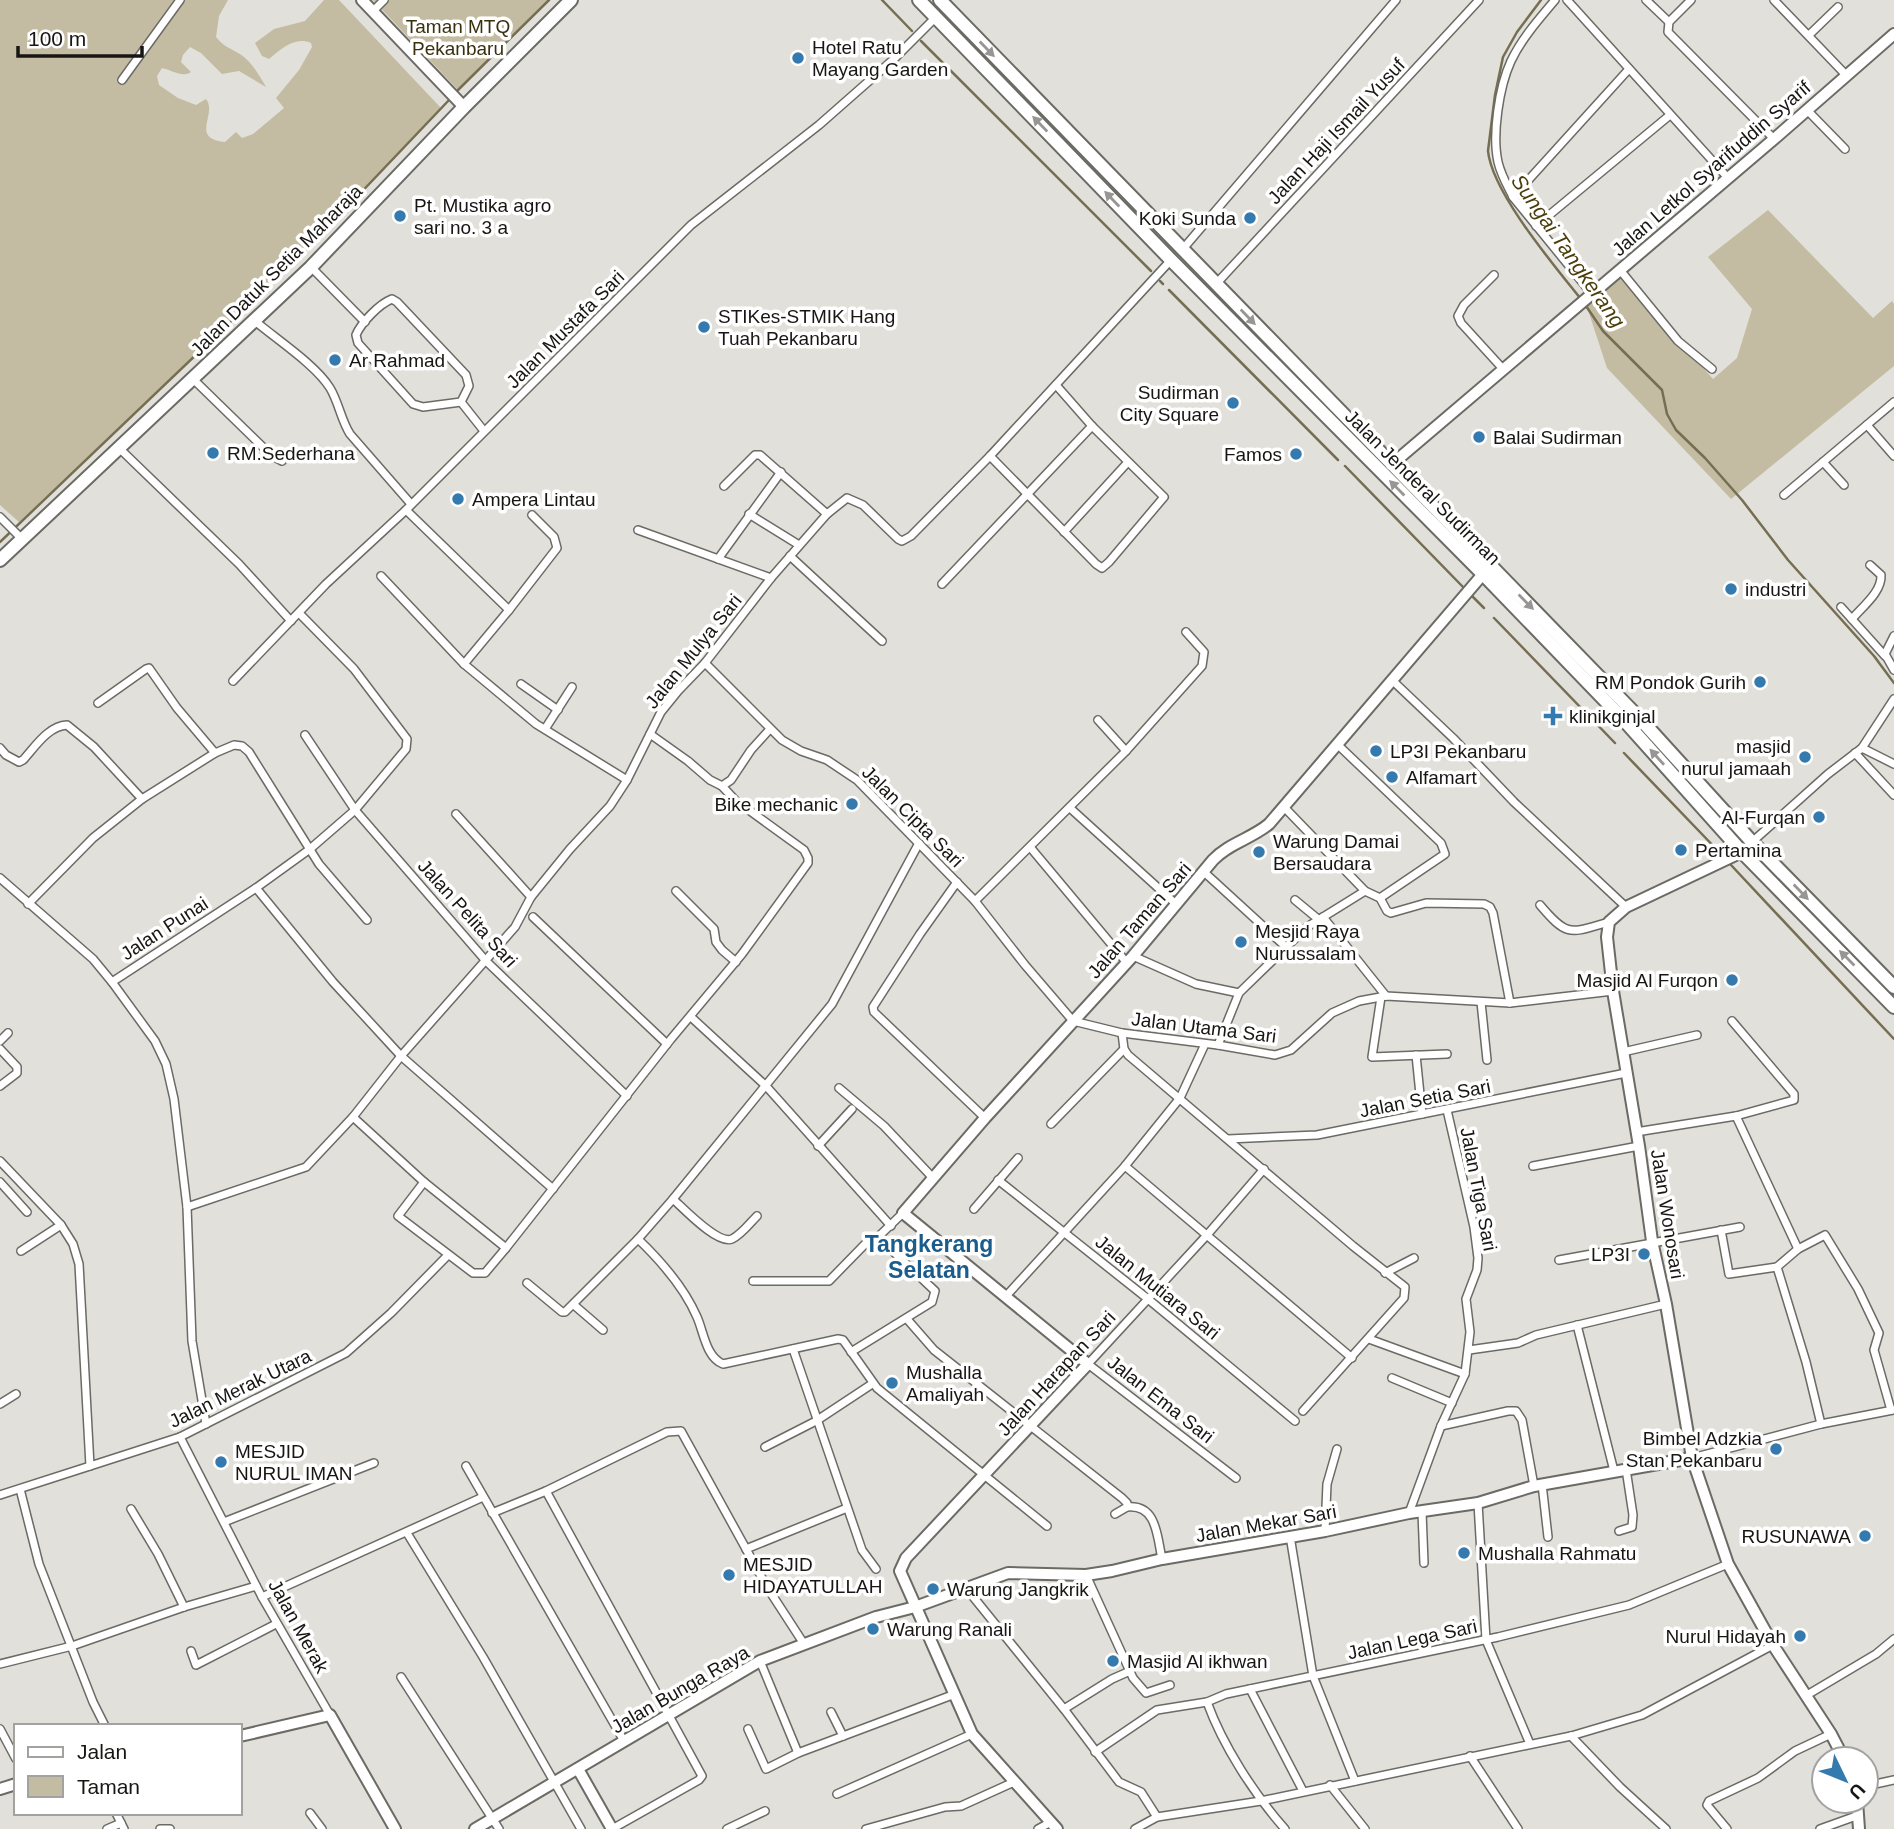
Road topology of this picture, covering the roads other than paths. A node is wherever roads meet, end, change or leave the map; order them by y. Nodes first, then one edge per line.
1 (180, 0) edge
2 (362, 0) edge
3 (384, 0) edge
4 (571, 0) edge
5 (919, 0) edge
6 (940, 0) edge
7 (1396, 0) edge
8 (1479, 0) edge
9 (1555, 0) edge
10 (1567, 0) edge
11 (1646, 0) edge
12 (1690, 0) edge
13 (1774, 0) edge
14 (1838, 7) dead end
15 (373, 11) junction
16 (936, 17) junction
17 (1670, 22) junction
18 (1894, 34) edge
19 (1809, 35) junction
20 (1629, 69) junction
21 (1846, 75) junction
22 (122, 80) dead end
23 (457, 99) junction
24 (1807, 110) junction
25 (1670, 116) junction
26 (1774, 139) junction
27 (1844, 149) dead end
28 (1098, 162) junction
29 (1087, 173) junction
30 (1728, 178) junction
31 (1513, 197) junction
32 (1535, 226) junction
33 (1181, 251) junction
34 (1171, 260) junction
35 (311, 267) junction
36 (1620, 270) junction
37 (1494, 275) dead end
38 (1216, 284) junction
39 (1591, 295) junction
40 (255, 321) junction
41 (365, 322) junction
42 (1503, 369) junction
43 (1712, 369) dead end
44 (193, 379) junction
45 (1056, 385) junction
46 (461, 402) junction
47 (1894, 402) edge
48 (1867, 425) junction
49 (1092, 426) junction
50 (484, 431) junction
51 (119, 448) junction
52 (990, 456) junction
53 (1894, 456) edge
54 (282, 461) dead end
55 (1128, 462) junction
56 (1823, 462) junction
57 (1391, 465) junction
58 (780, 472) junction
59 (1844, 485) dead end
60 (724, 486) dead end
61 (1027, 495) junction
62 (1784, 495) dead end
63 (409, 507) junction
64 (749, 514) junction
65 (827, 514) junction
66 (532, 515) dead end
67 (0, 517) edge
68 (638, 530) dead end
69 (1064, 532) junction
70 (20, 537) junction
71 (799, 545) junction
72 (790, 556) junction
73 (718, 559) junction
74 (0, 560) edge
75 (1870, 565) dead end
76 (1483, 574) junction
77 (381, 576) dead end
78 (771, 578) junction
79 (942, 584) dead end
80 (1841, 607) dead end
81 (509, 610) junction
82 (299, 613) junction
83 (1852, 619) junction
84 (290, 621) junction
85 (1186, 632) dead end
86 (1894, 636) edge
87 (882, 641) dead end
88 (1885, 656) junction
89 (705, 663) junction
90 (464, 664) junction
91 (1894, 670) edge
92 (233, 681) dead end
93 (1393, 681) junction
94 (521, 684) dead end
95 (572, 687) dead end
96 (1894, 700) edge
97 (98, 703) dead end
98 (558, 710) junction
99 (1098, 720) dead end
100 (545, 729) junction
101 (770, 729) junction
102 (650, 734) junction
103 (305, 735) dead end
104 (1338, 745) junction
105 (0, 748) edge
106 (1862, 748) junction
107 (1126, 751) junction
108 (215, 753) junction
109 (1855, 753) junction
110 (1894, 764) edge
111 (626, 780) junction
112 (722, 786) junction
113 (1894, 795) edge
114 (142, 799) junction
115 (1284, 807) junction
116 (1070, 808) junction
117 (355, 810) junction
118 (456, 814) dead end
119 (1752, 842) junction
120 (919, 843) junction
121 (1030, 847) junction
122 (310, 849) junction
123 (1742, 852) junction
124 (1204, 872) junction
125 (0, 878) edge
126 (957, 882) junction
127 (256, 888) junction
128 (676, 891) dead end
129 (1365, 891) junction
130 (531, 897) junction
131 (1380, 898) junction
132 (1295, 900) dead end
133 (975, 901) junction
134 (28, 904) junction
135 (1177, 905) junction
136 (1540, 905) dead end
137 (1626, 907) junction
138 (534, 917) dead end
139 (1320, 918) junction
140 (367, 920) dead end
141 (1609, 922) junction
142 (1286, 947) junction
143 (1130, 960) junction
144 (486, 961) junction
145 (736, 962) junction
146 (112, 982) junction
147 (1894, 987) edge
148 (1613, 991) junction
149 (1239, 993) junction
150 (1384, 996) junction
151 (1481, 1002) junction
152 (1510, 1003) junction
153 (1894, 1007) edge
154 (691, 1017) junction
155 (1073, 1021) junction
156 (1732, 1021) dead end
157 (1122, 1032) junction
158 (8, 1033) dead end
159 (1697, 1035) dead end
160 (0, 1041) edge
161 (1205, 1044) junction
162 (667, 1045) junction
163 (1218, 1045) junction
164 (0, 1049) edge
165 (1124, 1049) junction
166 (1623, 1052) junction
167 (1447, 1054) dead end
168 (1416, 1055) junction
169 (401, 1056) junction
170 (1487, 1060) dead end
171 (1626, 1073) junction
172 (0, 1086) edge
173 (766, 1086) junction
174 (839, 1088) dead end
175 (627, 1096) junction
176 (1180, 1098) junction
177 (852, 1109) dead end
178 (1447, 1111) junction
179 (1422, 1114) junction
180 (1736, 1116) junction
181 (353, 1117) junction
182 (985, 1118) junction
183 (1051, 1124) dead end
184 (1636, 1132) junction
185 (1227, 1139) junction
186 (818, 1146) junction
187 (1639, 1146) junction
188 (1018, 1158) dead end
189 (0, 1161) edge
190 (1125, 1166) junction
191 (1533, 1166) dead end
192 (1264, 1169) junction
193 (933, 1178) junction
194 (998, 1180) junction
195 (0, 1182) edge
196 (424, 1182) junction
197 (554, 1189) junction
198 (673, 1199) junction
199 (187, 1207) junction
200 (974, 1209) dead end
201 (27, 1212) dead end
202 (903, 1213) junction
203 (757, 1216) dead end
204 (61, 1225) junction
205 (891, 1226) junction
206 (1741, 1227) dead end
207 (1721, 1230) junction
208 (1066, 1232) junction
209 (1208, 1235) junction
210 (878, 1237) junction
211 (638, 1239) junction
212 (1652, 1241) junction
213 (506, 1248) junction
214 (1798, 1249) junction
215 (21, 1251) dead end
216 (448, 1255) junction
217 (1414, 1258) dead end
218 (1559, 1260) dead end
219 (1777, 1267) junction
220 (1385, 1273) junction
221 (753, 1281) dead end
222 (527, 1283) dead end
223 (1007, 1295) junction
224 (1148, 1299) junction
225 (1666, 1304) junction
226 (574, 1305) junction
227 (907, 1319) junction
228 (1577, 1325) junction
229 (603, 1330) dead end
230 (1369, 1339) junction
231 (793, 1349) junction
232 (1469, 1350) junction
233 (851, 1352) junction
234 (1352, 1358) junction
235 (1088, 1364) junction
236 (1465, 1374) junction
237 (1392, 1378) dead end
238 (872, 1384) junction
239 (16, 1394) dead end
240 (1452, 1403) junction
241 (0, 1404) edge
242 (1893, 1410) edge
243 (1303, 1411) dead end
244 (816, 1421) junction
245 (1295, 1421) dead end
246 (206, 1424) junction
247 (1821, 1424) junction
248 (1441, 1426) junction
249 (1031, 1427) junction
250 (180, 1437) junction
251 (765, 1447) dead end
252 (1337, 1450) dead end
253 (1692, 1458) junction
254 (374, 1463) dead end
255 (90, 1466) junction
256 (466, 1466) dead end
257 (1620, 1470) junction
258 (986, 1475) junction
259 (1236, 1478) dead end
260 (1538, 1485) junction
261 (20, 1489) junction
262 (545, 1491) junction
263 (0, 1495) edge
264 (483, 1497) junction
265 (1478, 1503) junction
266 (1127, 1507) junction
267 (847, 1508) junction
268 (131, 1509) dead end
269 (1422, 1512) junction
270 (492, 1513) junction
271 (1409, 1513) junction
272 (1115, 1514) dead end
273 (224, 1522) junction
274 (1047, 1525) dead end
275 (1325, 1531) junction
276 (1619, 1531) dead end
277 (407, 1533) junction
278 (1290, 1536) junction
279 (1548, 1537) dead end
280 (746, 1549) junction
281 (1163, 1559) junction
282 (1424, 1563) dead end
283 (1727, 1564) junction
284 (876, 1569) dead end
285 (1086, 1575) junction
286 (256, 1586) junction
287 (966, 1588) junction
288 (262, 1597) junction
289 (184, 1607) junction
290 (915, 1607) junction
291 (276, 1624) junction
292 (1894, 1639) edge
293 (1486, 1640) junction
294 (804, 1644) junction
295 (1773, 1645) junction
296 (72, 1646) junction
297 (191, 1651) dead end
298 (760, 1661) junction
299 (0, 1664) edge
300 (1130, 1671) junction
301 (1313, 1676) junction
302 (401, 1677) dead end
303 (1170, 1685) dead end
304 (1250, 1689) junction
305 (955, 1694) junction
306 (1807, 1695) junction
307 (1207, 1702) junction
308 (1064, 1709) junction
309 (831, 1712) dead end
310 (666, 1714) junction
311 (330, 1715) junction
312 (104, 1724) edge
313 (0, 1728) edge
314 (748, 1729) dead end
315 (972, 1734) junction
316 (1831, 1734) junction
317 (242, 1736) edge
318 (843, 1736) junction
319 (1571, 1736) junction
320 (624, 1741) junction
321 (1530, 1744) junction
322 (1837, 1745) edge
323 (1094, 1752) junction
324 (798, 1753) junction
325 (14, 1755) edge
326 (1469, 1756) junction
327 (578, 1769) junction
328 (1355, 1781) junction
329 (555, 1782) junction
330 (1014, 1783) junction
331 (1330, 1785) junction
332 (1303, 1791) junction
333 (836, 1794) dead end
334 (1261, 1801) junction
335 (765, 1811) dead end
336 (310, 1813) dead end
337 (1859, 1815) joint
338 (493, 1817) junction
339 (1157, 1817) junction
340 (741, 1821) junction
341 (1054, 1825) edge
342 (123, 1826) edge
343 (107, 1829) edge
344 (160, 1829) edge
345 (170, 1829) edge
346 (322, 1829) edge
347 (395, 1829) edge
348 (475, 1829) edge
349 (499, 1829) edge
350 (581, 1829) edge
351 (612, 1829) edge
352 (727, 1829) edge
353 (744, 1829) edge
354 (866, 1829) edge
355 (1038, 1829) edge
356 (1135, 1829) edge
357 (1286, 1829) edge
358 (1365, 1829) edge
359 (1518, 1829) edge
360 (1666, 1829) edge
361 (1727, 1829) edge
362 (1820, 1829) edge
363 (1859, 1829) edge

1 - 22 street
2 - 15 street
3 - 15 street
4 - 23 main road, Jalan Datuk Setia Maharaja
5 - 16 main road, Jalan Jenderal Sudirman
6 -> 28 main road, Jalan Jenderal Sudirman
7 - 33 street
8 - 38 street, Jalan Haji Ismail Yusuf
9 - 31 street
10 - 20 street
11 - 17 street
12 - 17 street
13 - 19 street
14 - 19 street
15 - 23 street
29 -> 16 main road, Jalan Jenderal Sudirman
16 - 50 street, Jalan Mustafa Sari
17 - 26 street
18 - 21 street, Jalan Letkol Syarifuddin Syarif
19 - 21 street
20 - 25 street
20 - 31 street
21 - 24 street, Jalan Letkol Syarifuddin Syarif
23 - 35 main road, Jalan Datuk Setia Maharaja
24 - 26 street, Jalan Letkol Syarifuddin Syarif
24 - 27 street
25 - 30 street
25 - 32 street
26 - 30 street, Jalan Letkol Syarifuddin Syarif
28 - 29 main road
28 - 33 main road, Jalan Jenderal Sudirman
34 -> 29 main road, Jalan Jenderal Sudirman
30 - 36 street, Jalan Letkol Syarifuddin Syarif
31 - 32 street
32 - 39 street
33 - 38 main road, Jalan Jenderal Sudirman
34 - 45 street, Jalan Mulya Sari
76 -> 34 main road, Jalan Jenderal Sudirman
35 - 40 main road, Jalan Datuk Setia Maharaja
35 - 41 street
36 - 39 street, Jalan Letkol Syarifuddin Syarif
36 - 43 street
37 - 42 street
38 -> 57 main road, Jalan Jenderal Sudirman
39 - 42 street, Jalan Letkol Syarifuddin Syarif
40 - 44 main road, Jalan Datuk Setia Maharaja
40 - 63 street
41 - 46 street
41 - 46 street
42 - 57 street, Jalan Letkol Syarifuddin Syarif
44 - 51 main road, Jalan Datuk Setia Maharaja
44 - 54 street
45 - 49 street
45 - 52 street, Jalan Mulya Sari
46 - 50 street
47 - 48 street
48 - 53 street
48 - 56 street
49 - 55 street
49 - 61 street
50 - 63 street, Jalan Mustafa Sari
51 - 70 main road, Jalan Datuk Setia Maharaja
51 - 84 street
52 - 61 street
52 - 65 street, Jalan Mulya Sari
55 - 69 street
55 - 69 street
56 - 59 street
56 - 62 street
57 -> 119 main road, Jalan Jenderal Sudirman
58 - 60 street
58 - 64 street
58 - 65 street
61 - 69 street
61 - 79 street
63 - 81 street
63 - 82 street, Jalan Mustafa Sari
64 - 71 street
64 - 73 street
65 - 71 street, Jalan Mulya Sari
66 - 81 street
67 - 70 street
68 - 73 street
70 - 74 main road, Jalan Datuk Setia Maharaja
71 - 72 street, Jalan Mulya Sari
72 - 78 street, Jalan Mulya Sari
72 - 87 street
73 - 78 street
75 - 83 street
76 - 93 street, Jalan Taman Sari
123 -> 76 main road, Jalan Jenderal Sudirman
77 - 90 street
78 - 89 street, Jalan Mulya Sari
80 - 83 street
81 - 90 street
82 - 84 street, Jalan Mustafa Sari
82 - 117 street, Jalan Punai
83 - 88 street
84 - 92 street, Jalan Mustafa Sari
85 - 107 street
86 - 88 street
88 - 91 street
89 - 101 street, Jalan Cipta Sari
89 - 102 street, Jalan Mulya Sari
90 - 100 street
93 - 104 street, Jalan Taman Sari
93 - 137 street
94 - 98 street
95 - 98 street
96 - 106 street
97 - 108 street
98 - 100 street
99 - 107 street
100 - 111 street
101 - 112 street
101 - 120 street, Jalan Cipta Sari
102 - 111 street, Jalan Mulya Sari
102 - 112 street
103 - 117 street, Jalan Pelita Sari
104 - 115 street, Jalan Taman Sari
104 - 131 street
105 - 114 street
106 - 109 street
106 - 110 street
107 - 116 street
108 - 114 street
108 - 122 street
109 - 113 street
109 - 119 street
111 - 130 street, Jalan Mulya Sari
112 - 145 street
114 - 134 street
115 - 124 street, Jalan Taman Sari
115 - 129 street
116 - 121 street
116 - 135 street
117 - 122 street, Jalan Punai
117 - 144 street, Jalan Pelita Sari
118 - 130 street
119 -> 147 main road, Jalan Jenderal Sudirman
120 - 126 street, Jalan Cipta Sari
120 - 173 street
121 - 133 street
121 - 143 street
122 - 127 street, Jalan Punai
122 - 140 street
123 - 137 street
153 -> 123 main road, Jalan Jenderal Sudirman
124 - 135 street, Jalan Taman Sari
124 - 142 street
125 - 134 street, Jalan Punai
126 - 133 street, Jalan Cipta Sari
126 - 182 street
127 - 146 street, Jalan Punai
127 - 169 street
128 - 145 street
129 - 131 street
129 - 139 street
130 - 144 street, Jalan Mulya Sari
131 - 152 street
132 - 139 street
133 - 155 street, Jalan Cipta Sari
134 - 146 street, Jalan Punai
135 - 143 street, Jalan Taman Sari
136 - 141 street
137 - 141 street
138 - 162 street
139 - 142 street
139 - 150 street
141 - 148 street, Jalan Wonosari
142 - 149 street
143 - 149 street
143 - 155 street, Jalan Taman Sari
144 - 169 street, Jalan Mulya Sari
144 - 175 street, Jalan Pelita Sari
145 - 154 street
146 - 199 street
148 - 152 street, Jalan Utama Sari
148 - 166 street, Jalan Wonosari
149 - 163 street
150 - 151 street, Jalan Utama Sari
150 - 163 street, Jalan Utama Sari
150 - 168 street
151 - 152 street, Jalan Utama Sari
151 - 170 street
154 - 162 street
154 - 173 street
155 - 157 street, Jalan Utama Sari
155 - 182 street, Jalan Taman Sari
156 - 180 street
157 - 161 street, Jalan Utama Sari
157 - 165 street
158 - 160 street
159 - 166 street
161 - 163 street, Jalan Utama Sari
161 - 176 street
162 - 175 street
164 - 172 street
165 - 176 street
165 - 183 street
166 - 171 street, Jalan Wonosari
167 - 168 street
168 - 179 street
169 - 181 street, Jalan Mulya Sari
169 - 197 street
171 - 178 street, Jalan Setia Sari
171 - 184 street, Jalan Wonosari
173 - 186 street
173 - 198 street
174 - 193 street
175 - 197 street
176 - 185 street
176 - 190 street
177 - 186 street
178 - 179 street, Jalan Setia Sari
178 - 232 street, Jalan Tiga Sari
179 - 185 street, Jalan Setia Sari
180 - 184 street
180 - 214 street
181 - 196 street
181 - 199 street, Jalan Mulya Sari
182 - 193 street, Jalan Taman Sari
184 - 187 street, Jalan Wonosari
185 - 192 street
186 - 205 street
187 - 191 street
187 - 212 street, Jalan Wonosari
188 - 194 street
189 - 204 street
190 - 208 street
190 - 209 street
192 - 209 street, Jalan Harapan Sari
192 - 220 street
193 - 202 street, Jalan Taman Sari
194 - 200 street
194 - 208 street, Jalan Mutiara Sari
195 - 201 street
196 - 213 street
196 - 216 street
197 - 213 street
198 - 203 street
198 - 211 street
199 - 246 street
202 - 205 street, Jalan Taman Sari
202 - 223 street, Jalan Ema Sari
204 - 215 street
204 - 255 street
205 - 210 street, Jalan Taman Sari
206 - 207 street
207 - 212 street
207 - 219 street
208 - 223 street
208 - 224 street, Jalan Mutiara Sari
209 - 224 street, Jalan Harapan Sari
209 - 234 street
210 - 221 street, Jalan Taman Sari
210 - 227 street
211 - 226 street
211 - 231 street
212 - 218 street
212 - 225 street, Jalan Wonosari
213 - 216 street
214 - 219 street
214 - 242 street
216 - 246 street, Jalan Merak Utara
217 - 220 street
219 - 247 street
220 - 230 street
222 - 226 street
223 - 235 street, Jalan Ema Sari
224 - 235 street, Jalan Harapan Sari
224 - 245 street, Jalan Mutiara Sari
225 - 228 street
225 - 253 street, Jalan Wonosari
226 - 229 street
227 - 233 street
227 - 249 street
228 - 232 street
228 - 257 street
230 - 234 street
230 - 236 street
231 - 233 street
231 - 244 street
232 - 236 street, Jalan Tiga Sari
233 - 238 street
234 - 243 street
235 - 249 street, Jalan Harapan Sari
235 - 259 street, Jalan Ema Sari
236 - 240 street, Jalan Tiga Sari
237 - 240 street
238 - 244 street
238 - 258 street
239 - 241 street
240 - 248 street, Jalan Tiga Sari
242 - 247 street, Jalan Mekar Sari
244 - 251 street
244 - 267 street
246 - 250 street, Jalan Merak Utara
247 - 253 street, Jalan Mekar Sari
248 - 260 street
248 - 271 street, Jalan Tiga Sari
249 - 258 street, Jalan Harapan Sari
249 - 266 street
250 - 255 street, Jalan Merak Utara
250 - 273 street, Jalan Merak
252 - 275 street
253 - 257 street, Jalan Mekar Sari
253 - 283 street, Jalan Wonosari
254 - 273 street
255 - 261 street, Jalan Merak Utara
256 - 264 street
257 - 260 street, Jalan Mekar Sari
257 - 276 street
258 - 274 street
258 - 290 street, Jalan Harapan Sari
260 - 265 street, Jalan Mekar Sari
260 - 279 street
261 - 263 street, Jalan Merak Utara
261 - 296 street
262 - 270 street
262 - 280 street
262 - 310 street
264 - 270 street
264 - 277 street
265 - 269 street, Jalan Mekar Sari
265 - 293 street
266 - 272 street
266 - 281 street
267 - 280 street
267 - 284 street
268 - 289 street
269 - 271 street, Jalan Mekar Sari
269 - 282 street
270 - 320 street
271 - 275 street, Jalan Mekar Sari
273 - 286 street, Jalan Merak
275 - 278 street, Jalan Mekar Sari
277 - 288 street
277 - 329 street
278 - 281 street, Jalan Mekar Sari
278 - 301 street
280 - 294 street
281 - 285 street, Jalan Mekar Sari
283 - 293 street, Jalan Lega Sari
283 - 295 street, Jalan Wonosari
285 - 287 street, Jalan Mekar Sari
285 - 300 street
286 - 288 street, Jalan Merak
286 - 289 street
287 - 290 street, Jalan Mekar Sari
287 - 308 street
288 - 291 street, Jalan Merak
289 - 296 street
290 - 294 street, Jalan Bunga Raya
290 - 305 street, Jalan Harapan Sari
291 - 297 street
291 - 311 street, Jalan Merak
292 - 306 street
293 - 301 street, Jalan Lega Sari
293 - 321 street
294 - 298 street, Jalan Bunga Raya
295 - 306 street, Jalan Wonosari
295 - 319 street
296 - 299 street
296 - 312 street
298 - 310 street, Jalan Bunga Raya
298 - 324 street
300 - 303 street
300 - 308 street
301 - 304 street, Jalan Lega Sari
301 - 328 street
302 - 338 street
304 - 307 street, Jalan Lega Sari
304 - 332 street
305 - 315 street, Jalan Harapan Sari
305 - 318 street
306 - 316 street, Jalan Wonosari
307 - 323 street, Jalan Lega Sari
307 - 334 street
308 - 323 street
309 - 318 street
310 - 320 street, Jalan Bunga Raya
310 - 351 street
311 - 317 street
311 - 347 street, Jalan Merak
313 - 325 street
314 - 324 street
315 - 330 street, Jalan Harapan Sari
315 - 333 street
316 - 322 street, Jalan Wonosari
316 - 361 street
318 - 324 street
319 - 321 street
319 - 360 street
320 - 327 street, Jalan Bunga Raya
321 - 326 street
323 - 339 street
326 - 328 street
326 - 359 street
327 - 329 street, Jalan Bunga Raya
327 - 351 street
328 - 331 street
329 - 338 street, Jalan Bunga Raya
329 - 350 street
330 - 341 street, Jalan Harapan Sari
330 - 354 street
331 - 332 street
331 - 358 street
332 - 334 street
334 - 339 street
334 - 357 street
335 - 340 street
336 - 346 street
337 - 362 street
337 - 363 street
338 - 348 street, Jalan Bunga Raya
338 - 349 street
339 - 356 street
340 - 352 street
340 - 353 street
341 - 355 street
342 - 343 street
344 - 345 street

